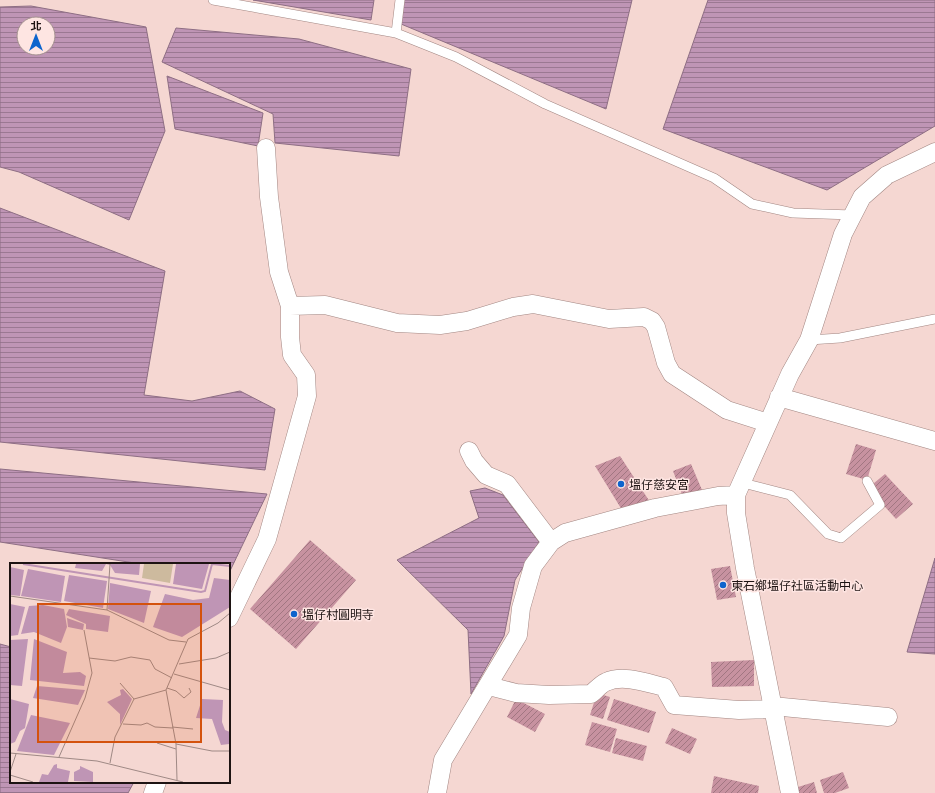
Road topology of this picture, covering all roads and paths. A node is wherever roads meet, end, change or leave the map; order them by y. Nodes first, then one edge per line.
1 (213, 0) edge
2 (400, 0) edge
3 (396, 33) junction
4 (266, 148) dead end
5 (935, 152) edge
6 (853, 215) junction
7 (290, 306) junction
8 (935, 319) edge
9 (808, 340) junction
10 (779, 397) junction
11 (768, 423) junction
12 (935, 441) edge
13 (469, 451) dead end
14 (867, 481) dead end
15 (740, 489) junction
16 (551, 542) junction
17 (230, 616) edge
18 (489, 686) junction
19 (773, 708) junction
20 (888, 717) dead end
21 (157, 783) edge
22 (153, 793) edge
23 (437, 793) edge
24 (790, 793) edge

1 - 3 lane
2 - 3 lane
3 - 6 lane
4 - 7 street
5 - 6 street
6 - 9 street
7 - 11 street
7 - 17 street
8 - 9 lane
9 - 10 street
10 - 11 street
10 - 12 street
11 - 15 street
13 - 16 street
14 - 15 lane
15 - 16 street
15 - 19 street
16 - 18 street
18 - 19 street
18 - 23 street
19 - 20 street
19 - 24 street
21 - 22 street

